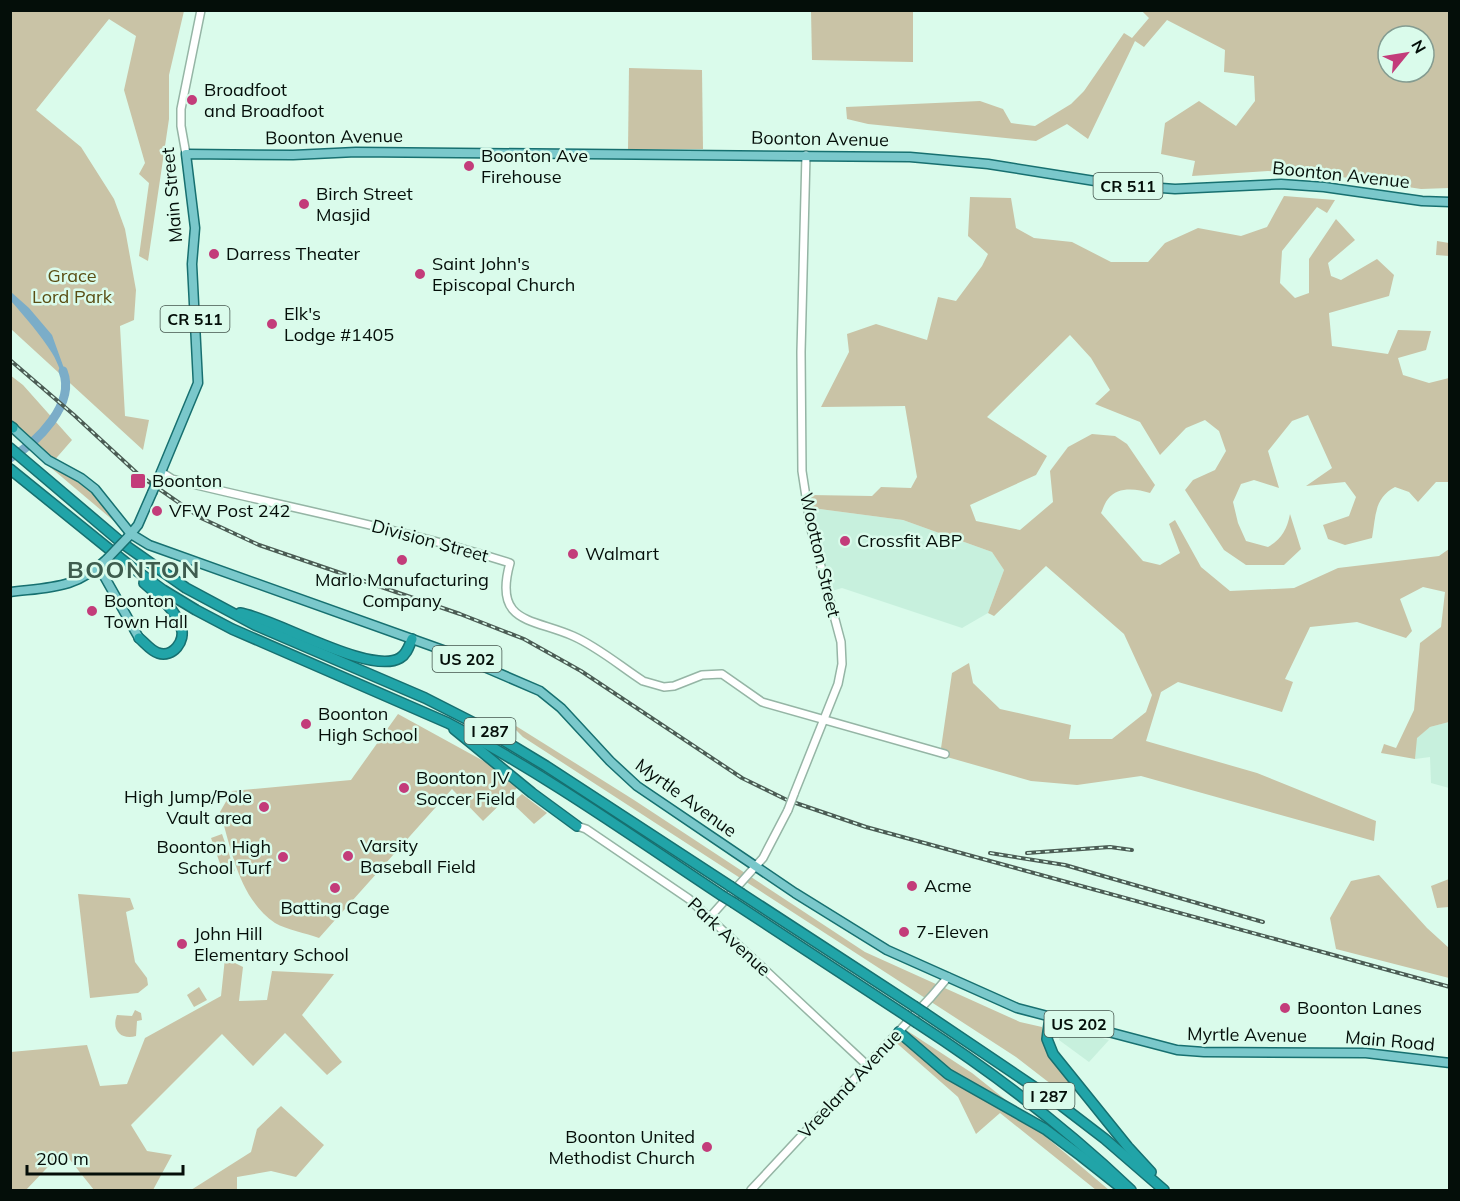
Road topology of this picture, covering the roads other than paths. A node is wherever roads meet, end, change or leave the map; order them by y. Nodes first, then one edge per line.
1 (201, 10) edge
2 (186, 154) junction
3 (806, 155) junction
4 (1449, 202) edge
5 (13, 429) edge
6 (11, 448) edge
7 (12, 469) edge
8 (160, 475) junction
9 (129, 536) junction
10 (99, 541) junction
11 (99, 567) junction
12 (10, 592) edge
13 (230, 613) junction
14 (140, 638) joint
15 (412, 639) junction
16 (824, 718) junction
17 (448, 723) junction
18 (945, 754) dead end
19 (577, 826) joint
20 (756, 867) junction
21 (710, 917) junction
22 (948, 977) junction
23 (1050, 1017) junction
24 (899, 1032) junction
25 (1327, 1052) joint
26 (1449, 1063) edge
27 (868, 1066) junction
28 (751, 1191) edge
29 (1124, 1191) edge
30 (1131, 1191) edge
31 (1164, 1191) edge
32 (1170, 1191) edge

1 - 2 street, Main Street
2 - 3 main road, Boonton Avenue / CR 511
2 - 8 main road, Main Street / CR 511
3 - 4 main road, Boonton Avenue / CR 511
3 - 16 street, Wootton Street
5 - 9 main road, Myrtle Avenue
6 - 13 highway, I 287
7 - 10 highway, I 287
8 - 9 main road, Main Street / CR 511, bridge
8 - 16 street, Division Street
9 - 11 main road, Main Street, bridge
9 - 15 main road, Myrtle Avenue / US 202
10 - 14 highway
10 - 17 highway, I 287
11 - 12 main road, Main Street
11 - 14 main road
13 - 15 highway
13 - 31 highway, I 287, bridge
15 - 20 main road, Myrtle Avenue / US 202
16 - 18 street, Division Street
16 - 20 street, Wootton Street, bridge
17 - 19 highway
17 - 30 highway, I 287, bridge
19 - 21 street, Park Avenue
20 - 21 street, Wootton Street
20 - 22 main road, Myrtle Avenue / US 202
21 - 27 street, Park Avenue
22 - 23 main road, Myrtle Avenue / US 202
22 - 24 street, Vreeland Avenue
23 - 25 main road, Myrtle Avenue / US 202
23 - 32 highway
24 - 27 street, Vreeland Avenue
24 - 29 highway
25 - 26 main road, Main Road / US 202
27 - 28 street, Vreeland Avenue

